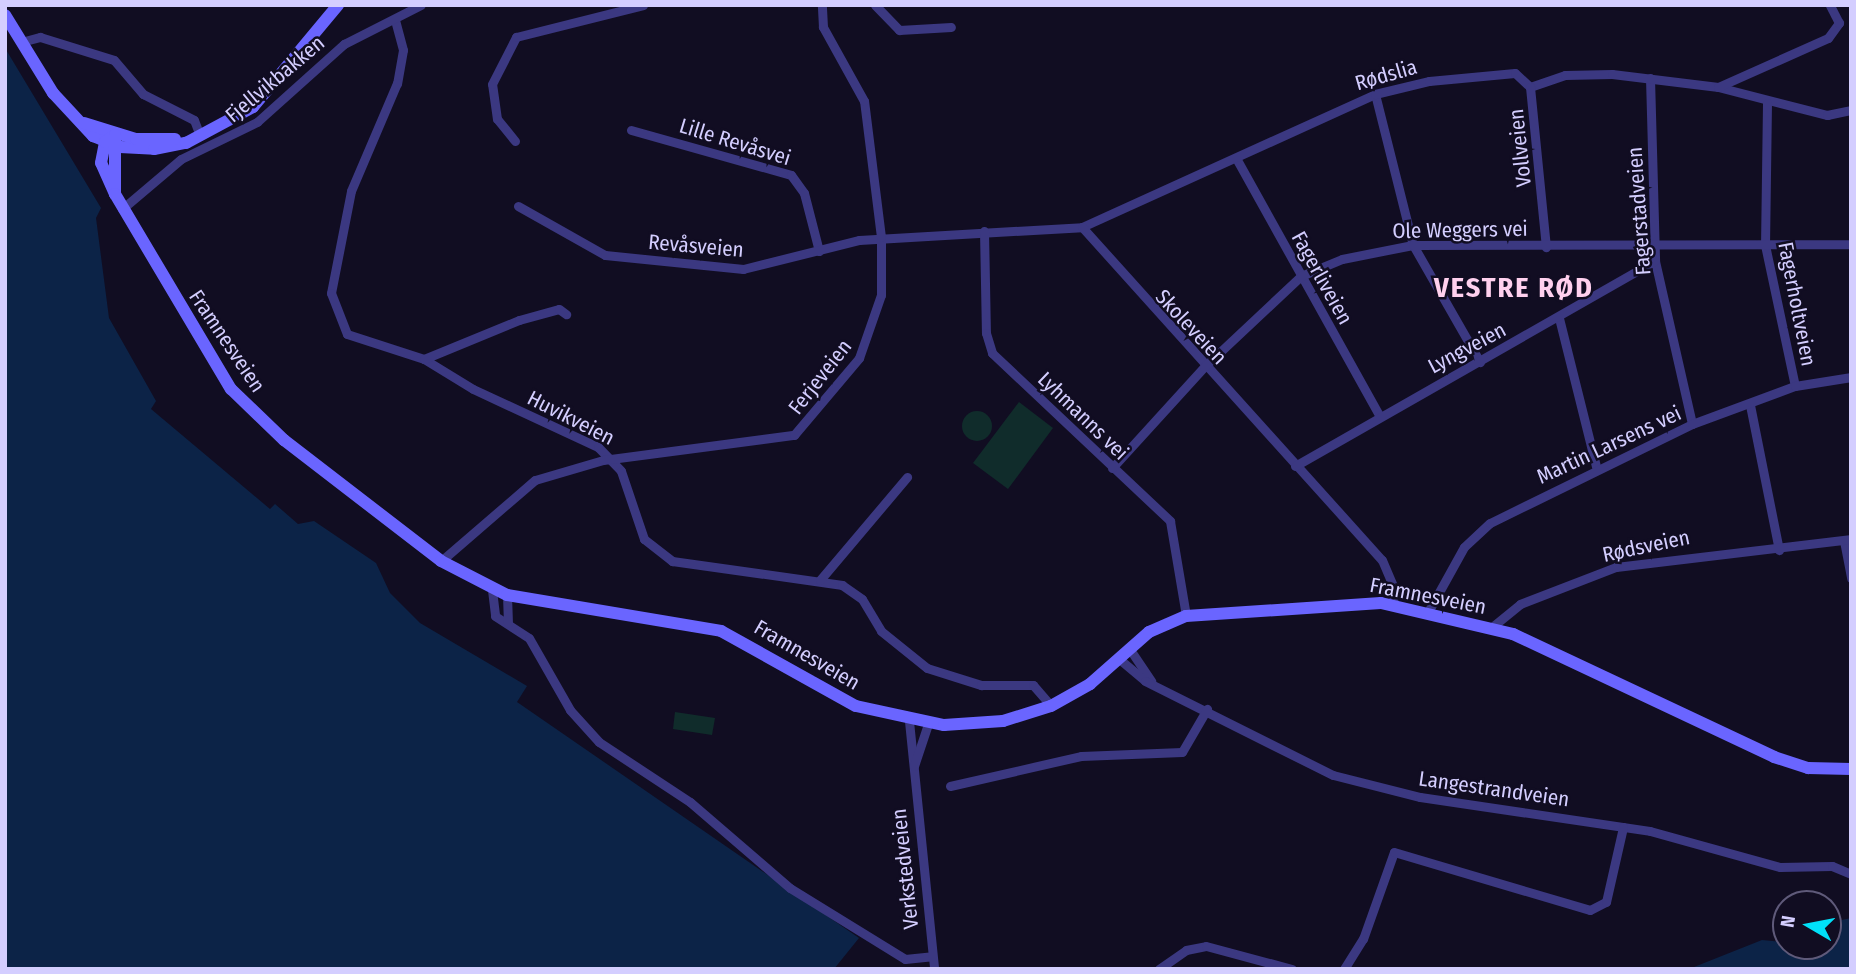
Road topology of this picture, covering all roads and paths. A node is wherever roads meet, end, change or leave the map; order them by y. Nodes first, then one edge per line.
1 (338, 5) edge
2 (421, 5) edge
3 (643, 5) edge
4 (822, 5) edge
5 (875, 5) edge
6 (1830, 5) edge
7 (5, 15) edge
8 (395, 20) junction
9 (951, 27) dead end
10 (21, 42) junction
11 (1650, 78) junction
12 (1530, 87) junction
13 (1718, 87) junction
14 (1375, 94) junction
15 (1767, 103) junction
16 (1851, 110) edge
17 (631, 130) dead end
18 (200, 136) junction
19 (515, 141) dead end
20 (113, 142) junction
21 (1236, 158) junction
22 (518, 206) dead end
23 (122, 209) junction
24 (1082, 227) junction
25 (984, 231) junction
26 (881, 237) junction
27 (1851, 244) edge
28 (1413, 245) junction
29 (1765, 245) junction
30 (1546, 247) junction
31 (1654, 248) junction
32 (819, 251) junction
33 (1655, 261) junction
34 (1301, 276) junction
35 (566, 314) dead end
36 (1559, 317) junction
37 (424, 359) junction
38 (1480, 362) junction
39 (1203, 367) junction
40 (1851, 377) edge
41 (1795, 386) junction
42 (1750, 405) junction
43 (1379, 415) junction
44 (1692, 424) junction
45 (614, 459) junction
46 (1295, 466) junction
47 (1596, 466) junction
48 (1112, 468) junction
49 (907, 477) dead end
50 (1847, 540) edge
51 (1779, 551) junction
52 (441, 561) junction
53 (1851, 578) edge
54 (820, 580) junction
55 (492, 590) junction
56 (507, 595) junction
57 (1393, 605) junction
58 (1428, 612) junction
59 (1186, 616) junction
60 (508, 623) junction
61 (1492, 627) junction
62 (1129, 649) junction
63 (1118, 658) junction
64 (1151, 681) junction
65 (1051, 706) junction
66 (1207, 709) junction
67 (909, 721) junction
68 (929, 724) junction
69 (914, 766) junction
70 (1851, 769) edge
71 (950, 786) dead end
72 (1623, 827) junction
73 (1851, 874) edge
74 (932, 956) junction
75 (934, 969) edge
76 (1159, 969) edge
77 (1292, 969) edge
78 (1343, 969) edge

1 - 18 main road
2 - 8 street, Fjellvikbakken
3 - 19 street
4 - 26 street, Ferjeveien
5 - 9 street
6 - 13 street
7 - 10 main road
8 - 23 street, Fjellvikbakken
8 - 37 street, Huvikveien
10 - 18 street
10 - 20 main road
11 - 12 street
11 - 13 street
11 - 31 street, Fagerstadveien
12 - 14 street, Rødslia
12 - 30 street, Vollveien
13 - 15 street
14 - 21 street, Rødslia
14 - 28 street
15 - 16 street
15 - 29 street, Fagerholtveien
17 - 32 street, Lille Revåsvei
18 - 20 main road
20 - 23 main road, Framnesveien
21 - 24 street, Rødslia
21 - 34 street, Fagerliveien
22 - 32 street, Revåsveien
23 - 52 main road, Framnesveien
24 - 25 street
24 - 39 street, Skoleveien
25 - 26 street
25 - 48 street, Lyhmanns vei
26 - 32 street, Revåsveien
26 - 45 street, Ferjeveien
27 - 29 street, Ole Weggers vei
28 - 30 street, Ole Weggers vei
28 - 34 street, Ole Weggers vei
28 - 38 street
29 - 31 street, Ole Weggers vei
29 - 41 street, Fagerholtveien
30 - 31 street, Ole Weggers vei
31 - 33 street, Fagerstadveien
33 - 36 street, Lyngveien
33 - 44 street, Fagerstadveien
34 - 39 street, Ole Weggers vei
34 - 43 street, Fagerliveien
35 - 37 street
36 - 38 street, Lyngveien
36 - 47 street
37 - 45 street, Huvikveien
38 - 43 street, Lyngveien
39 - 46 street, Skoleveien
39 - 48 street, Ole Weggers vei
40 - 41 street, Martin Larsens vei
41 - 42 street, Martin Larsens vei
42 - 44 street, Martin Larsens vei
42 - 51 street
43 - 46 street, Lyngveien
44 - 47 street, Martin Larsens vei
45 - 52 street, Ferjeveien
45 - 54 street, Huvikveien
46 - 57 street, Skoleveien
47 - 58 street, Martin Larsens vei
48 - 59 street, Lyhmanns vei
49 - 54 street
50 - 51 street, Rødsveien
50 - 53 street
51 - 61 street, Rødsveien
52 - 55 main road, Framnesveien
54 - 65 street, Huvikveien
55 - 56 main road, Framnesveien
55 - 60 street
56 - 60 street
56 - 67 main road, Framnesveien
57 - 58 main road, Framnesveien
57 - 59 main road, Framnesveien
58 - 61 main road, Framnesveien
59 - 62 main road, Framnesveien
60 - 74 street
61 - 70 main road, Framnesveien
62 - 63 main road, Framnesveien
62 - 64 street, Langestrandveien
63 - 64 street, Langestrandveien
63 - 65 main road, Framnesveien
64 - 66 street, Langestrandveien
65 - 68 main road, Framnesveien
66 - 71 street
66 - 72 street, Langestrandveien
67 - 68 main road, Framnesveien
67 - 69 street, Verkstedveien
68 - 69 street, Verkstedveien
69 - 74 street, Verkstedveien
72 - 73 street, Langestrandveien
72 - 78 street
74 - 75 street, Verkstedveien
76 - 77 street

